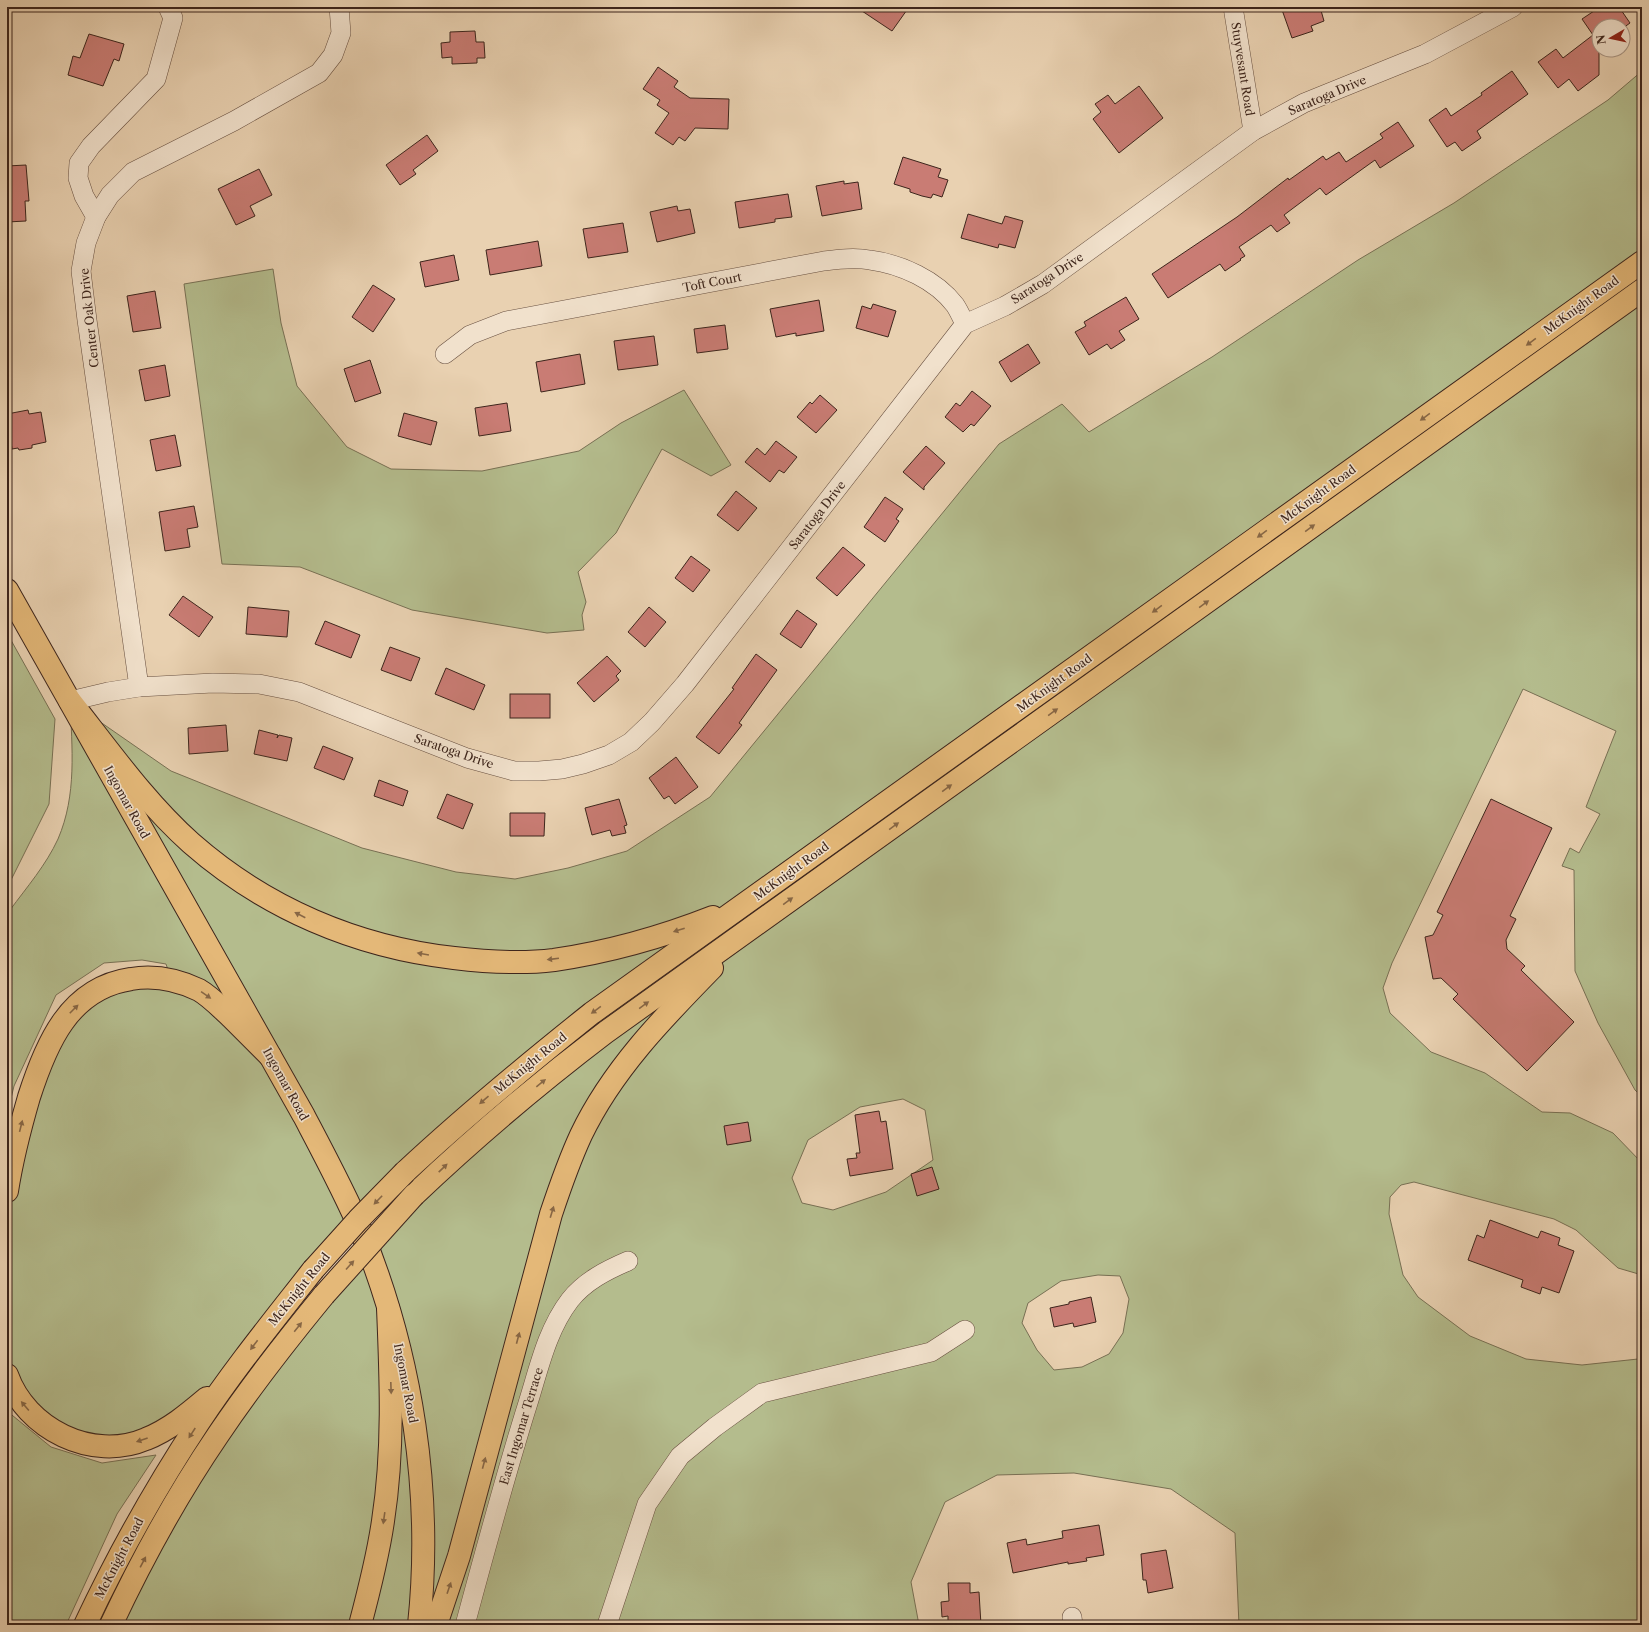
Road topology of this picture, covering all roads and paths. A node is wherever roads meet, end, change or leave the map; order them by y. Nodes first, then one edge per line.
1 (168, 7) edge
2 (340, 7) edge
3 (1233, 7) edge
4 (1513, 7) edge
5 (1252, 131) junction
6 (96, 217) junction
7 (1642, 262) edge
8 (1642, 290) edge
9 (965, 324) junction
10 (444, 354) dead end
11 (7, 590) edge
12 (139, 687) junction
13 (70, 701) junction
14 (742, 906) junction
15 (757, 924) junction
16 (270, 1056) junction
17 (7, 1191) edge
18 (628, 1261) dead end
19 (388, 1308) junction
20 (965, 1330) dead end
21 (7, 1375) edge
22 (230, 1377) junction
23 (124, 1596) junction
24 (85, 1625) edge
25 (111, 1625) edge
26 (120, 1625) edge
27 (360, 1625) edge
28 (419, 1625) edge
29 (436, 1625) edge
30 (465, 1625) edge
31 (607, 1625) edge

1 - 6 street
2 - 6 street, Center Oak Drive
3 - 5 street, Stuyvesant Road
4 - 5 street, Saratoga Drive
5 - 9 street, Saratoga Drive
6 - 12 street, Center Oak Drive
7 -> 14 main road, McKnight Road
15 -> 8 main road, McKnight Road
9 - 10 street, Toft Court
9 - 12 street, Saratoga Drive
11 - 13 main road, Ingomar Road
12 - 13 street, Saratoga Drive
14 -> 13 main road
13 - 16 main road, Ingomar Road
14 -> 22 main road, McKnight Road, bridge
23 -> 15 main road, McKnight Road, bridge
29 -> 15 main road
17 -> 16 main road
16 - 19 main road, Ingomar Road
18 - 30 street, East Ingomar Terrace
19 -> 27 main road
19 - 28 main road, Ingomar Road
20 - 31 street
22 -> 21 main road
22 -> 24 main road, McKnight Road
23 - 25 main road, McKnight Road
23 - 26 main road

